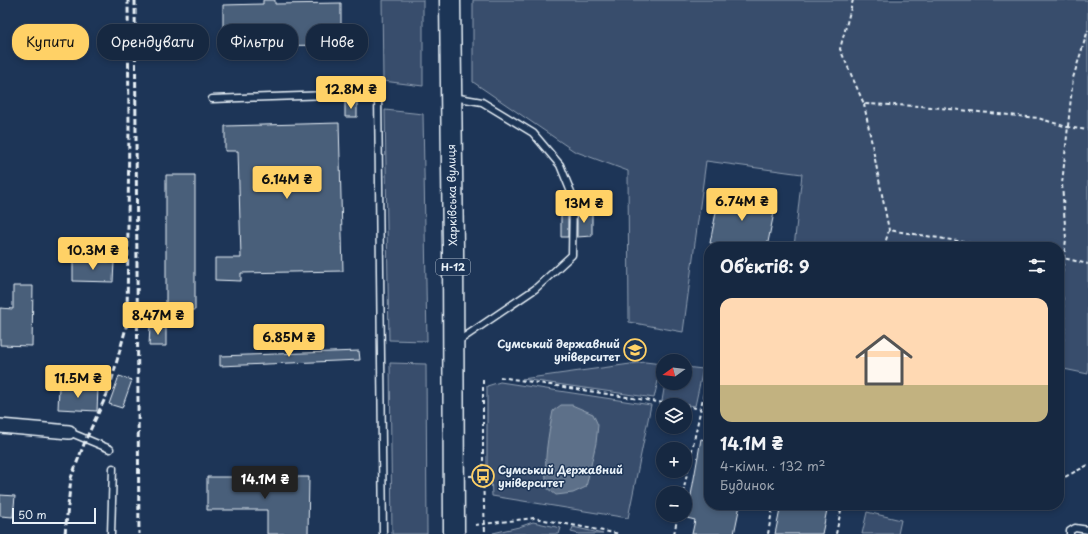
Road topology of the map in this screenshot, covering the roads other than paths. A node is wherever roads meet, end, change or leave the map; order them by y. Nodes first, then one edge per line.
1 (450, 0) edge
2 (451, 97) junction
3 (212, 99) dead end
4 (453, 345) junction
5 (0, 426) edge
6 (69, 432) joint
7 (110, 449) dead end
8 (113, 468) dead end
9 (1088, 530) edge
10 (111, 534) edge
11 (383, 534) edge
12 (454, 534) edge
13 (1070, 534) edge

1 - 2 main road, Харківська вулиця / Н-12
2 - 4 main road, Харківська вулиця / Н-12
2 - 4 lane
3 - 11 lane
4 - 12 main road, Харківська вулиця / Н-12
5 - 6 street
6 - 7 lane
8 - 10 lane
9 - 13 lane

